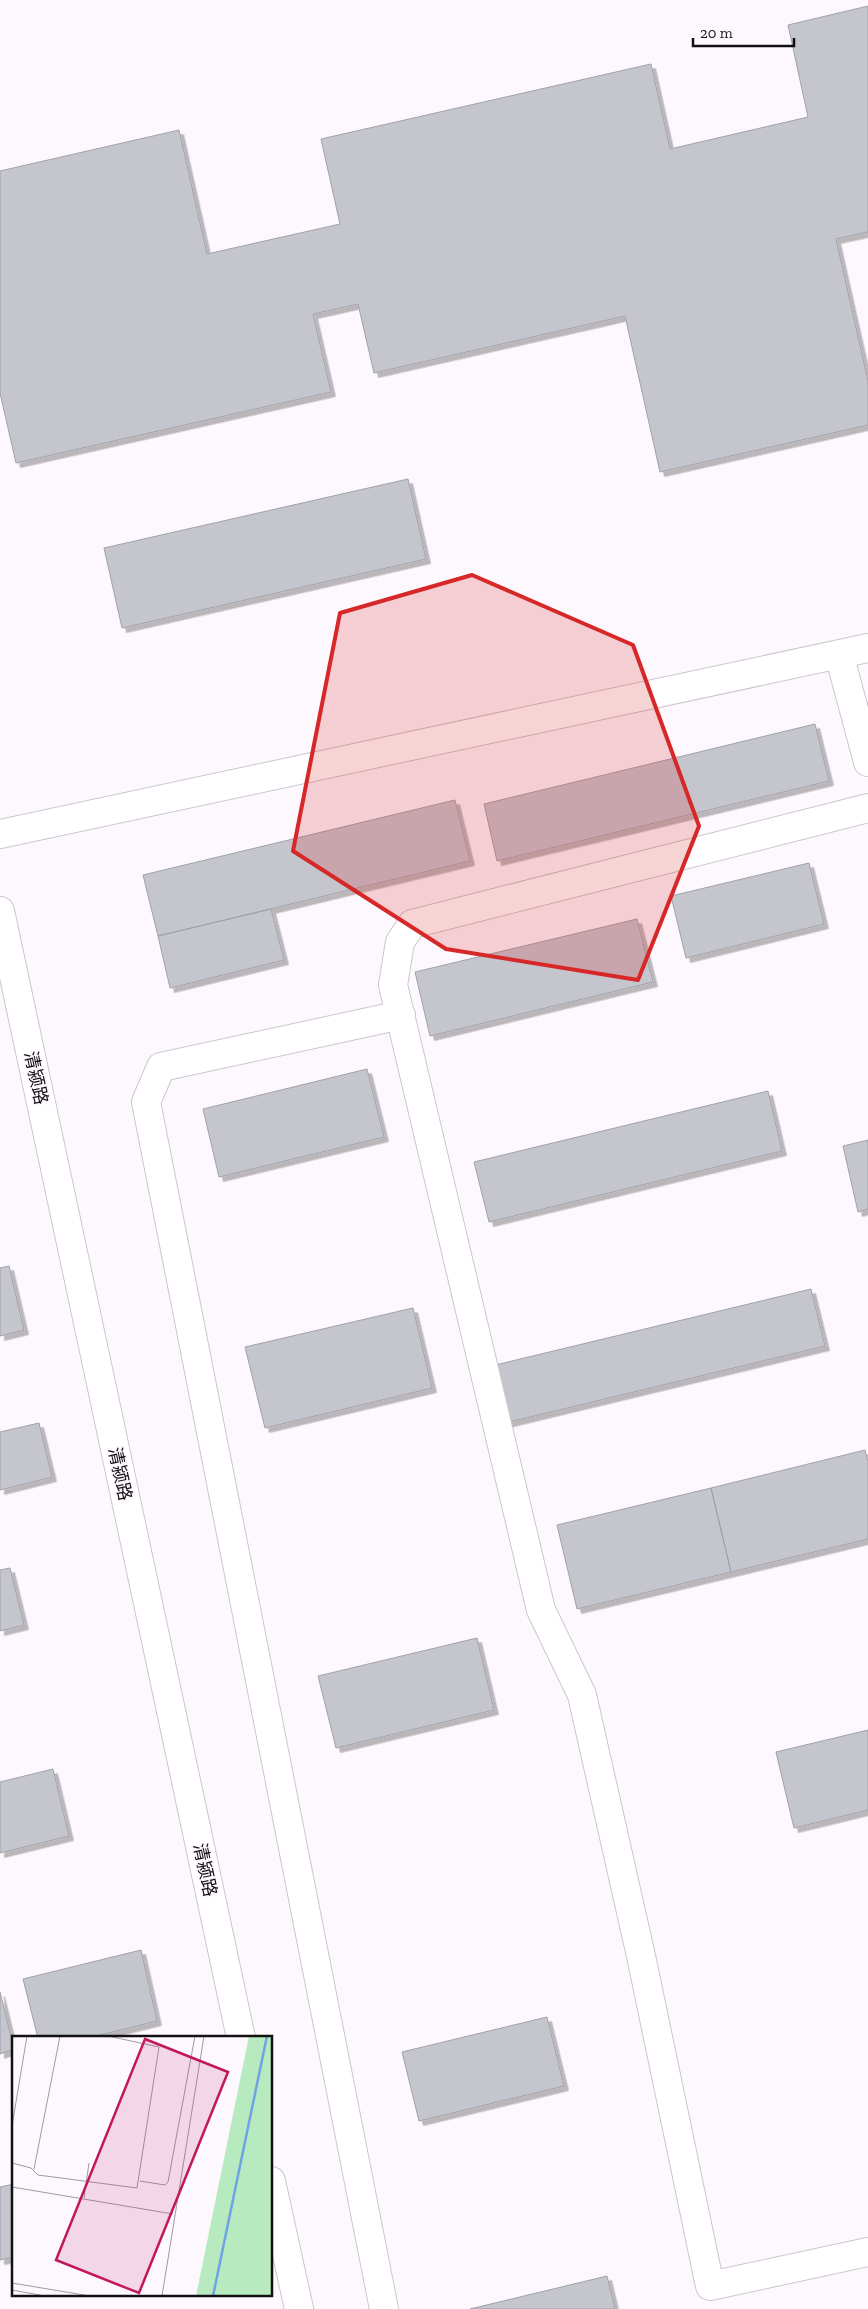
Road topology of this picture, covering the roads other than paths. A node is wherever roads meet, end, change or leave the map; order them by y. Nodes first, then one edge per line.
1 (868, 648) edge
2 (839, 654) junction
3 (868, 762) edge
4 (868, 808) edge
5 (0, 834) edge
6 (0, 911) edge
7 (401, 1015) junction
8 (241, 2036) edge
9 (272, 2186) edge
10 (868, 2252) edge
11 (299, 2309) edge
12 (384, 2309) edge

1 - 2 street
2 - 3 street
2 - 5 street
4 - 7 street
6 - 8 street, 清颍路
7 - 10 street
7 - 12 street
9 - 11 street

